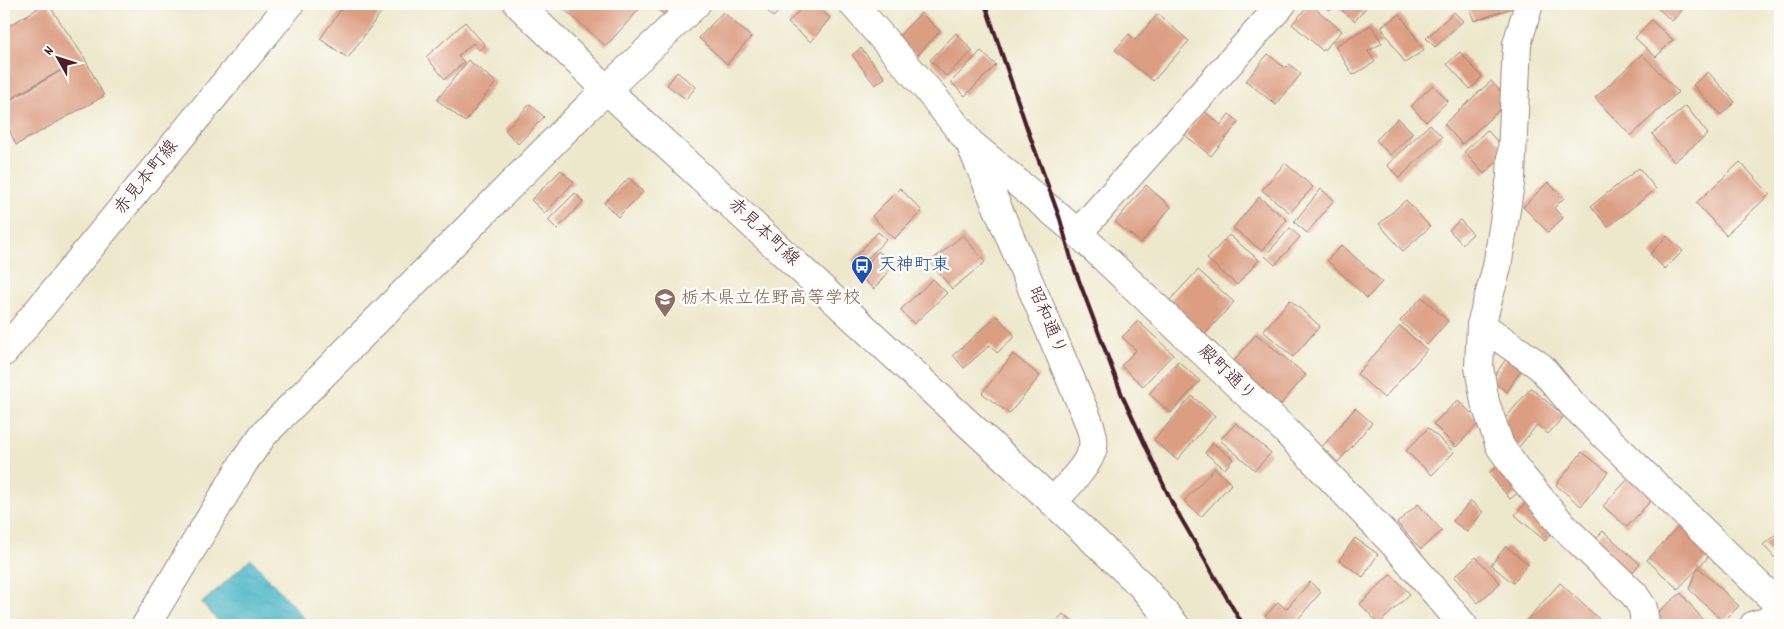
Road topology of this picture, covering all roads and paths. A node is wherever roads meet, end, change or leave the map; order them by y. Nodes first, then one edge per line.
1 (290, 4) edge
2 (518, 4) edge
3 (696, 4) edge
4 (853, 4) edge
5 (1282, 4) edge
6 (1529, 4) edge
7 (607, 90) junction
8 (970, 143) junction
9 (1078, 233) junction
10 (1481, 325) junction
11 (4, 352) edge
12 (1053, 502) junction
13 (1780, 606) edge
14 (1780, 611) edge
15 (158, 619) edge
16 (1174, 625) edge
17 (1463, 625) edge
18 (1645, 625) edge
19 (1754, 625) edge

1 - 11 street, 赤見本町線
2 - 7 street, 赤見本町線
3 - 7 street
4 - 8 street, 昭和通り
5 - 9 street
6 - 10 street
7 - 12 street, 赤見本町線
7 - 15 street
8 - 9 street, 殿町通り
8 - 12 street, 昭和通り
9 - 17 street, 殿町通り
10 - 13 street
10 - 18 street
12 - 16 street
14 - 19 street

